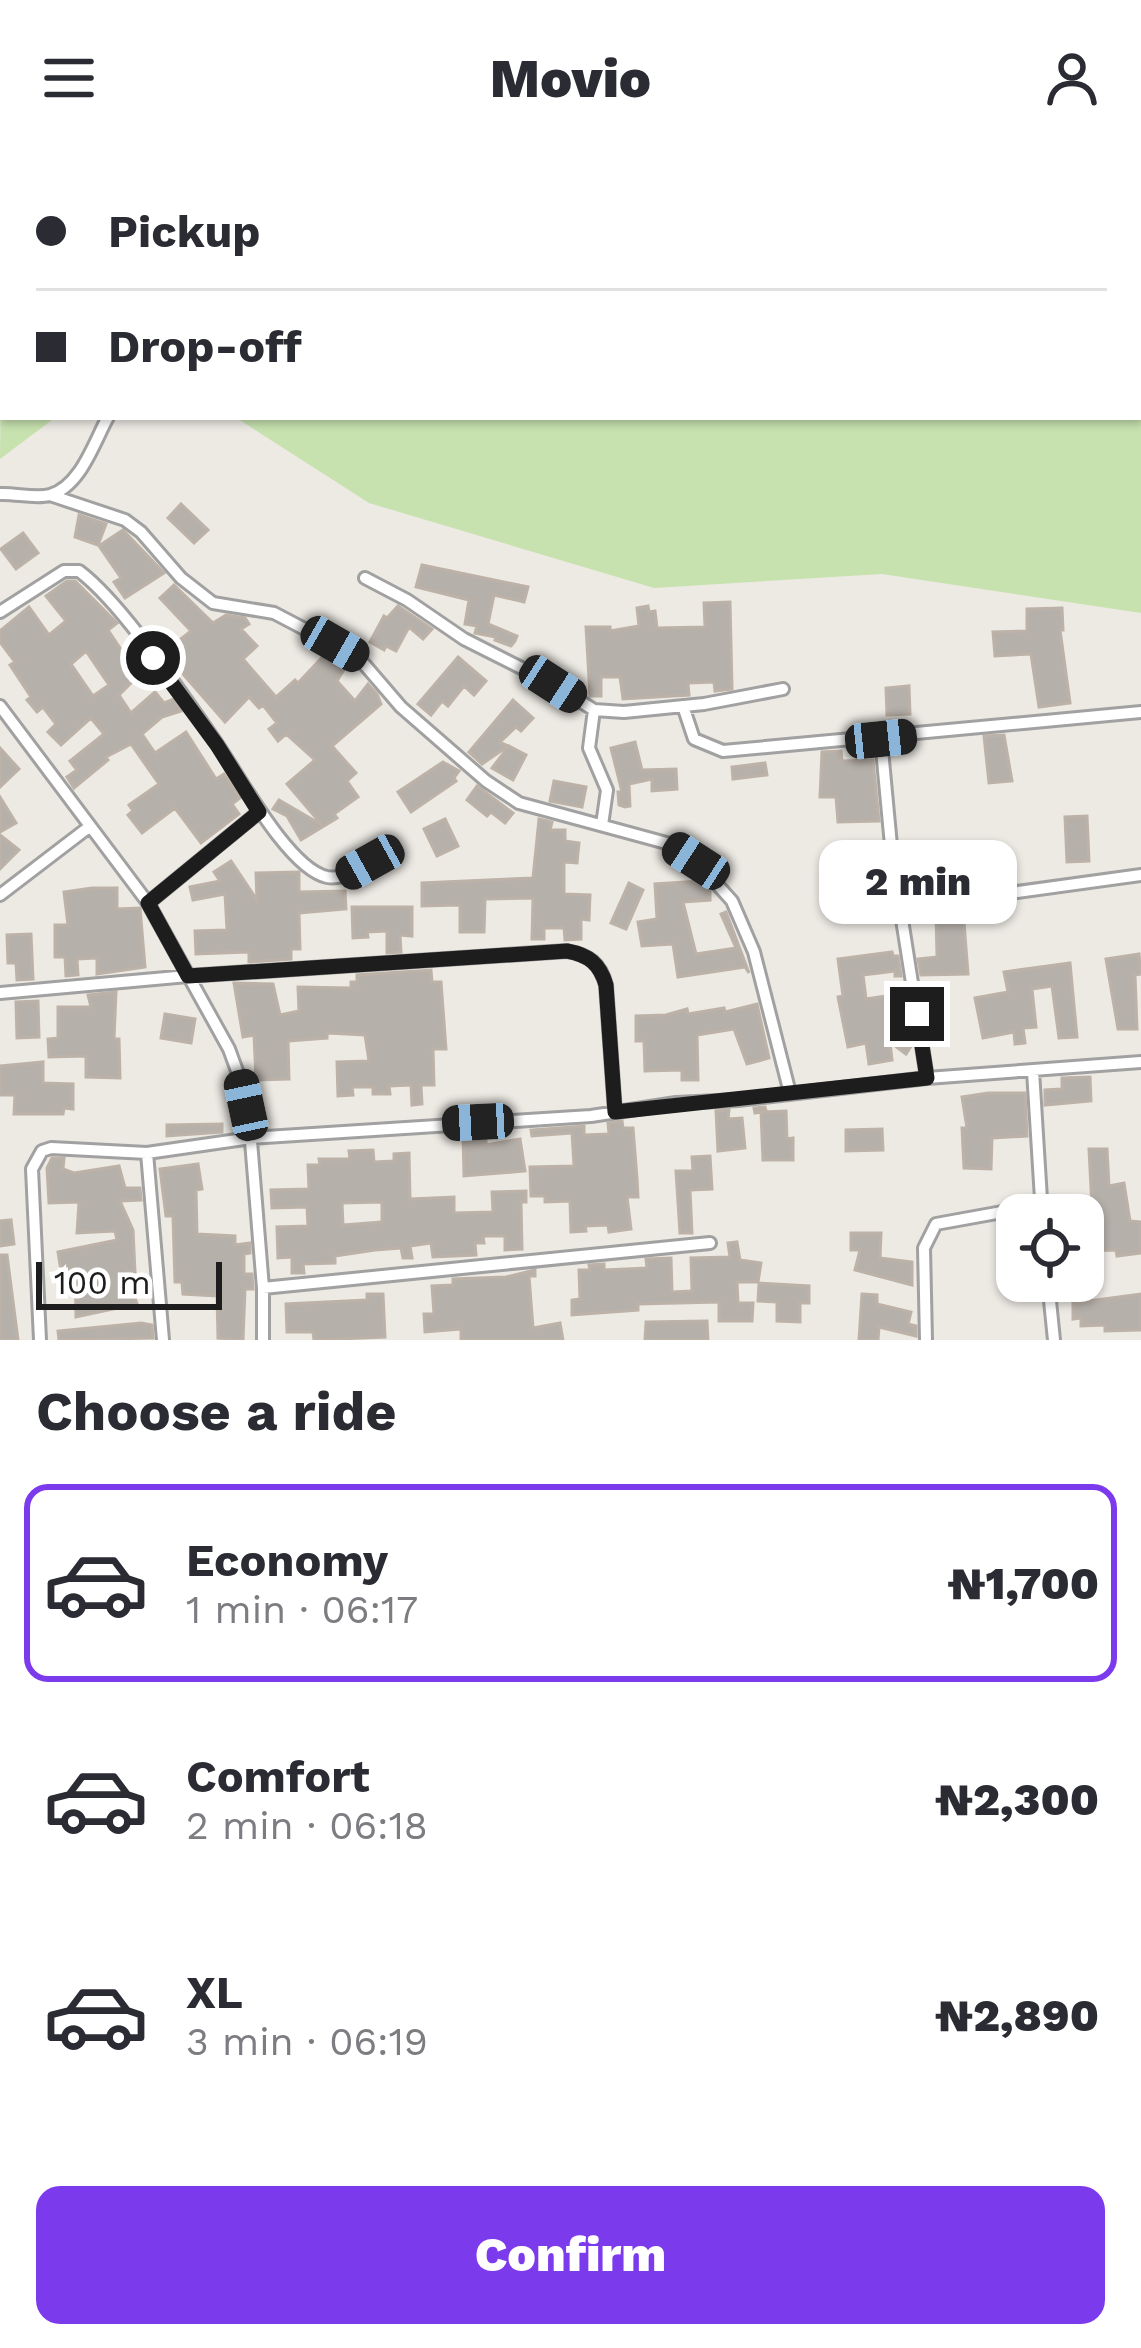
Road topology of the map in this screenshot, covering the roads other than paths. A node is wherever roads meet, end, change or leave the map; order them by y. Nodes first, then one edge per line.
1 (106, 420) edge
2 (0, 494) edge
3 (50, 495) junction
4 (365, 578) dead end
5 (0, 612) edge
6 (783, 688) dead end
7 (0, 706) edge
8 (683, 706) junction
9 (595, 710) junction
10 (1141, 712) edge
11 (881, 739) junction
12 (259, 812) junction
13 (602, 825) junction
14 (89, 827) junction
15 (394, 848) dead end
16 (1141, 875) edge
17 (0, 896) edge
18 (148, 903) junction
19 (901, 908) junction
20 (188, 976) junction
21 (0, 993) edge
22 (1141, 1062) edge
23 (1033, 1071) junction
24 (927, 1078) junction
25 (790, 1093) junction
26 (615, 1112) junction
27 (251, 1138) junction
28 (147, 1153) junction
29 (1040, 1194) edge
30 (996, 1216) edge
31 (710, 1243) dead end
32 (263, 1288) junction
33 (1050, 1302) edge
34 (40, 1340) edge
35 (163, 1340) edge
36 (262, 1340) edge
37 (926, 1340) edge
38 (1054, 1340) edge

1 - 3 street
2 - 3 street
3 - 13 street
4 - 9 street
5 - 12 street
6 - 8 street
7 - 14 street
8 - 9 street
8 - 11 street
9 - 13 street
10 - 11 street
11 - 19 street
12 - 15 street
12 - 18 street
13 - 25 street
14 - 17 street
14 - 18 street
16 - 19 street
18 - 20 street
19 - 24 street
20 - 21 street
20 - 26 street
20 - 27 street
22 - 23 street
23 - 24 street
23 - 29 street
24 - 25 street
25 - 26 street
26 - 27 street
27 - 28 street
27 - 32 street
28 - 34 street
28 - 35 street
30 - 37 street
31 - 32 street
32 - 36 street
33 - 38 street

